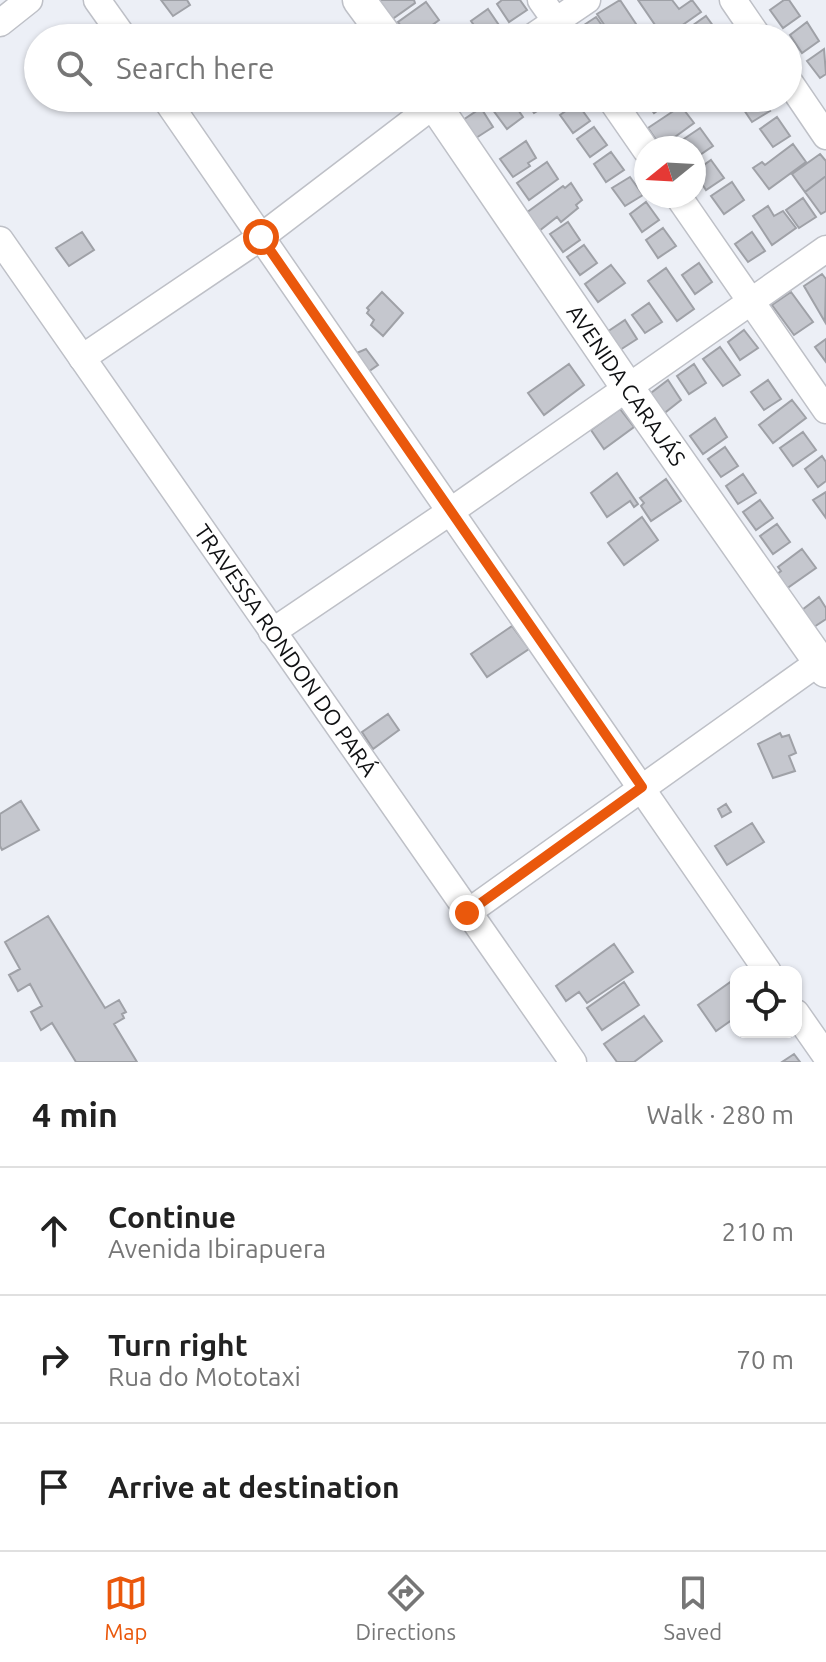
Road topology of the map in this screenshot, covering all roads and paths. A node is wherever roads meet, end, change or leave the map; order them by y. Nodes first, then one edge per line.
1 (29, 0) edge
2 (97, 0) edge
3 (359, 0) edge
4 (587, 0) edge
5 (733, 0) edge
6 (555, 20) edge
7 (0, 23) edge
8 (114, 24) edge
9 (377, 24) edge
10 (749, 24) edge
11 (802, 101) edge
12 (175, 112) edge
13 (421, 112) edge
14 (444, 112) edge
15 (620, 112) edge
16 (636, 136) edge
17 (826, 136) edge
18 (686, 208) edge
19 (261, 237) junction
20 (0, 240) edge
21 (826, 249) edge
22 (751, 301) junction
23 (82, 358) junction
24 (627, 387) junction
25 (826, 410) edge
26 (451, 511) junction
27 (272, 632) junction
28 (824, 663) edge
29 (642, 787) junction
30 (467, 913) junction
31 (764, 966) edge
32 (802, 1022) edge
33 (826, 1056) edge
34 (573, 1062) edge

1 - 7 street
2 - 8 street
3 - 9 street
4 - 6 street
5 - 10 street
11 - 17 street
12 - 19 street
13 - 19 street
14 - 24 street, AVENIDA CARAJÁS
15 - 16 street
18 - 22 street
19 - 23 street
19 - 26 street
20 - 23 street, TRAVESSA RONDON DO PARÁ
21 - 22 street
22 - 24 street
22 - 25 street
23 - 27 street, TRAVESSA RONDON DO PARÁ
24 - 26 street
24 - 28 street, AVENIDA CARAJÁS
26 - 27 street
26 - 29 street
27 - 30 street, TRAVESSA RONDON DO PARÁ
28 - 29 street
29 - 30 street
29 - 31 street
30 - 34 street, TRAVESSA RONDON DO PARÁ
32 - 33 street

